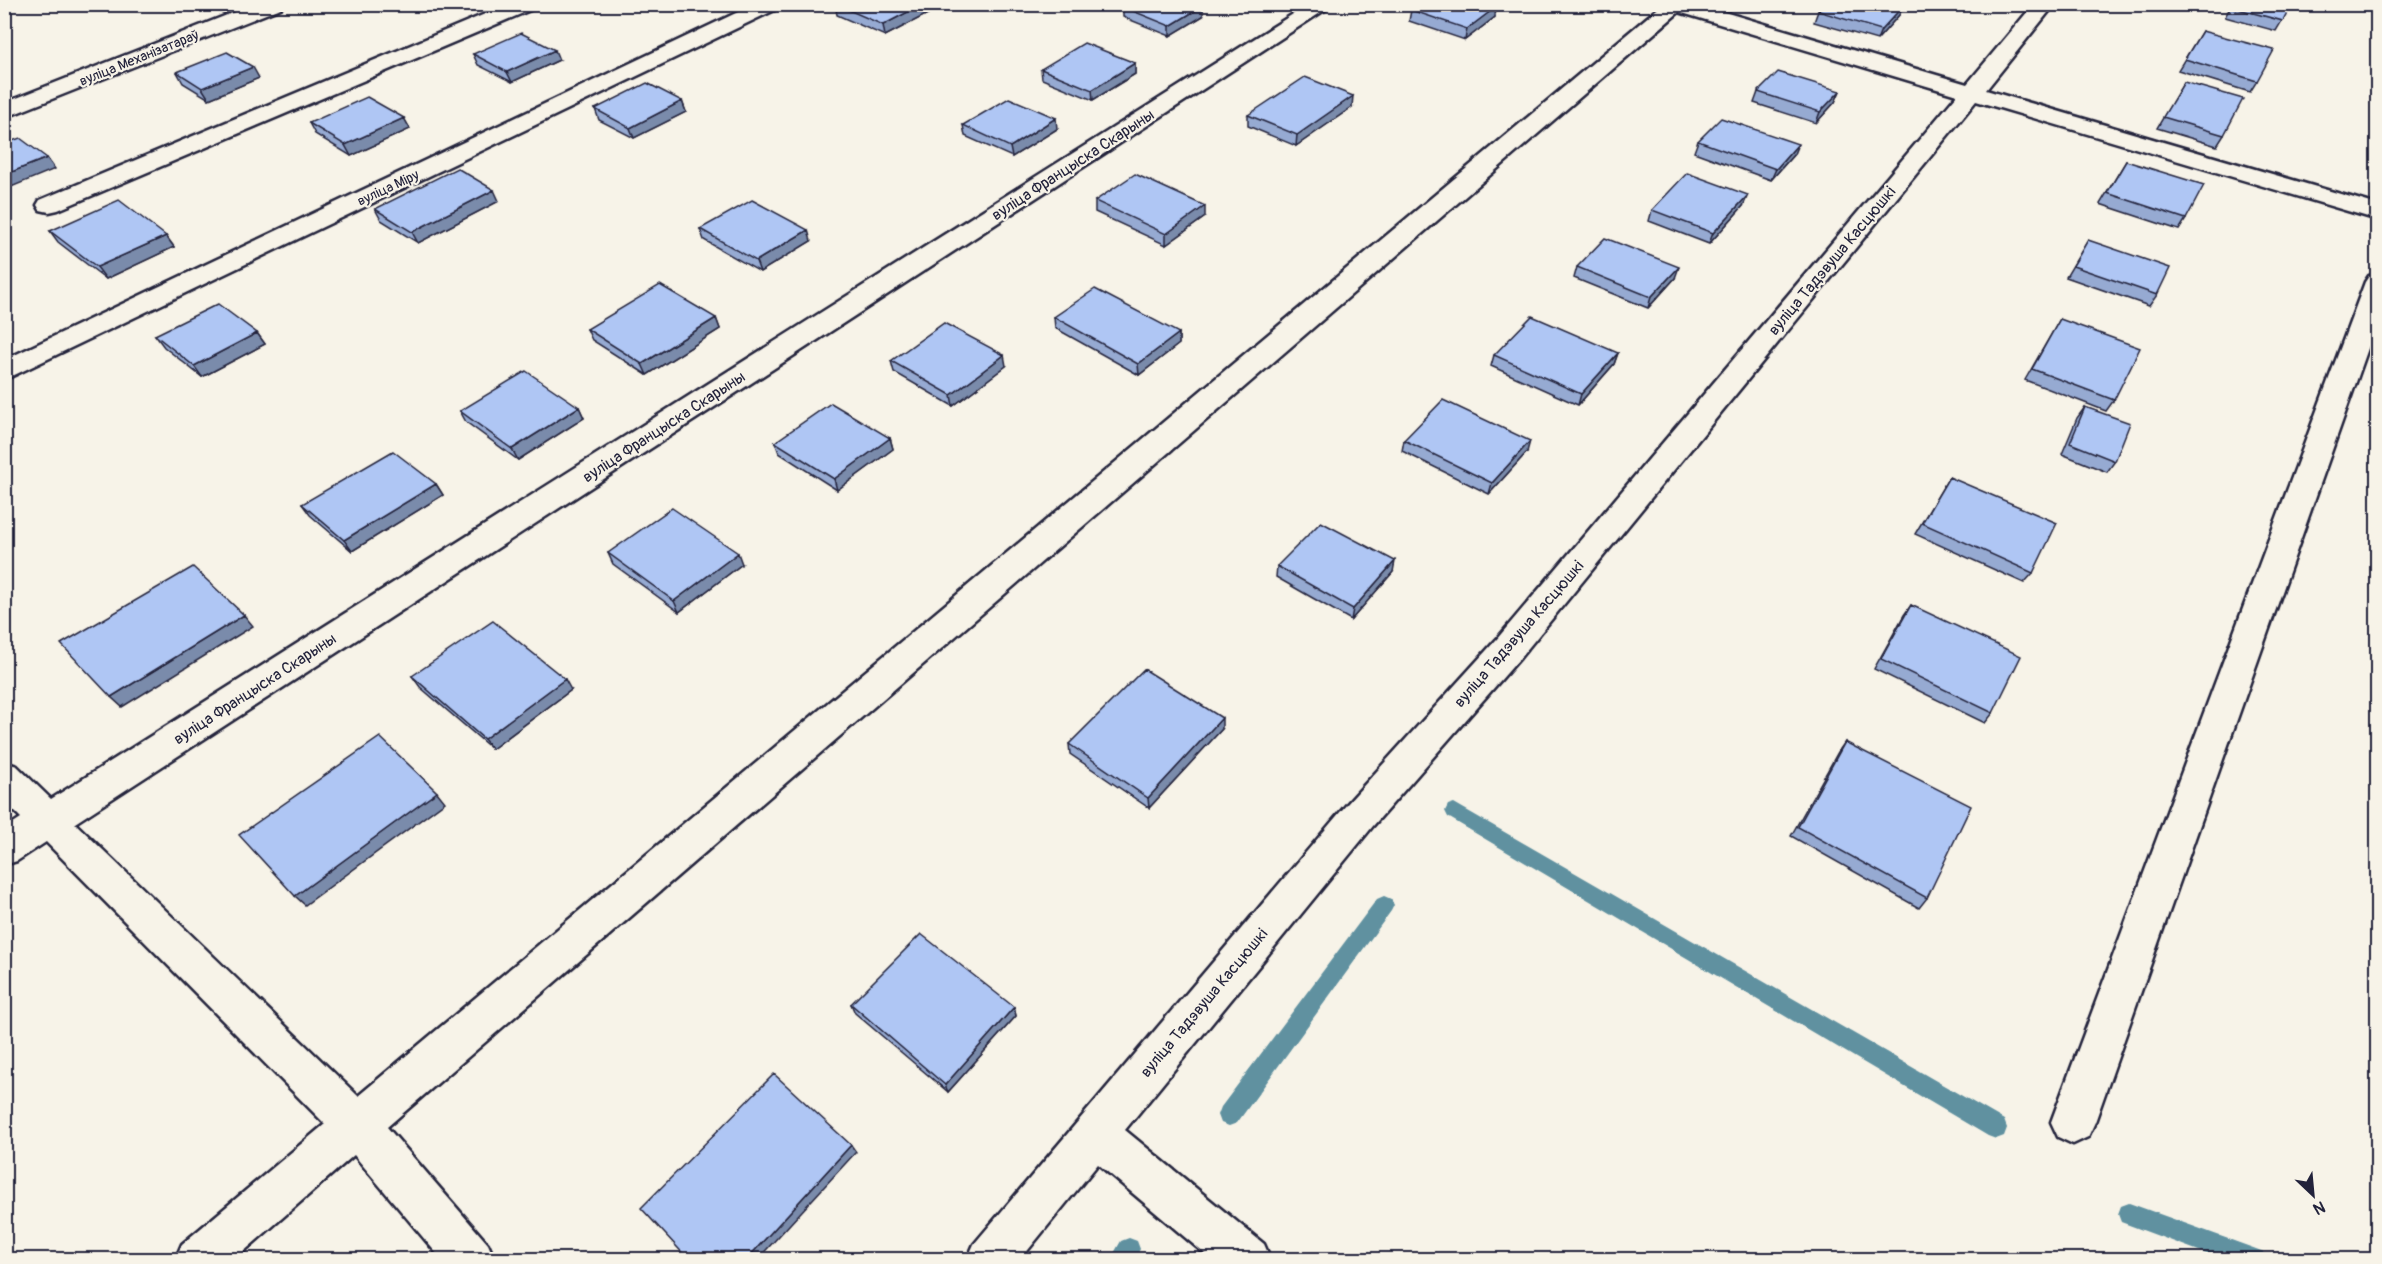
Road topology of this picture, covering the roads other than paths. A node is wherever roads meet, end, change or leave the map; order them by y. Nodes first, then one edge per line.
1 (274, 4) edge
2 (528, 4) edge
3 (772, 4) edge
4 (1324, 4) edge
5 (2045, 4) edge
6 (1675, 5) edge
7 (1972, 93) junction
8 (4, 111) edge
9 (50, 205) dead end
10 (2378, 213) edge
11 (2378, 282) edge
12 (4, 370) edge
13 (4, 777) edge
14 (49, 821) junction
15 (4, 849) edge
16 (2073, 1122) dead end
17 (356, 1124) junction
18 (1095, 1133) junction
19 (198, 1260) edge
20 (472, 1260) edge
21 (990, 1260) edge
22 (1248, 1260) edge

1 - 8 street, вуліца Механізатараў
2 - 9 street
3 - 12 street, вуліца Міру
4 - 14 street, вуліца Францыска Скарыны
5 - 7 street, вуліца Тадэвуша Касцюшкі
6 - 7 street
6 - 17 street
7 - 10 street
7 - 18 street, вуліца Тадэвуша Касцюшкі
11 - 16 street
13 - 14 street
14 - 15 street, вуліца Францыска Скарыны
14 - 17 street
17 - 19 street
17 - 20 street
18 - 21 street, вуліца Тадэвуша Касцюшкі
18 - 22 street

